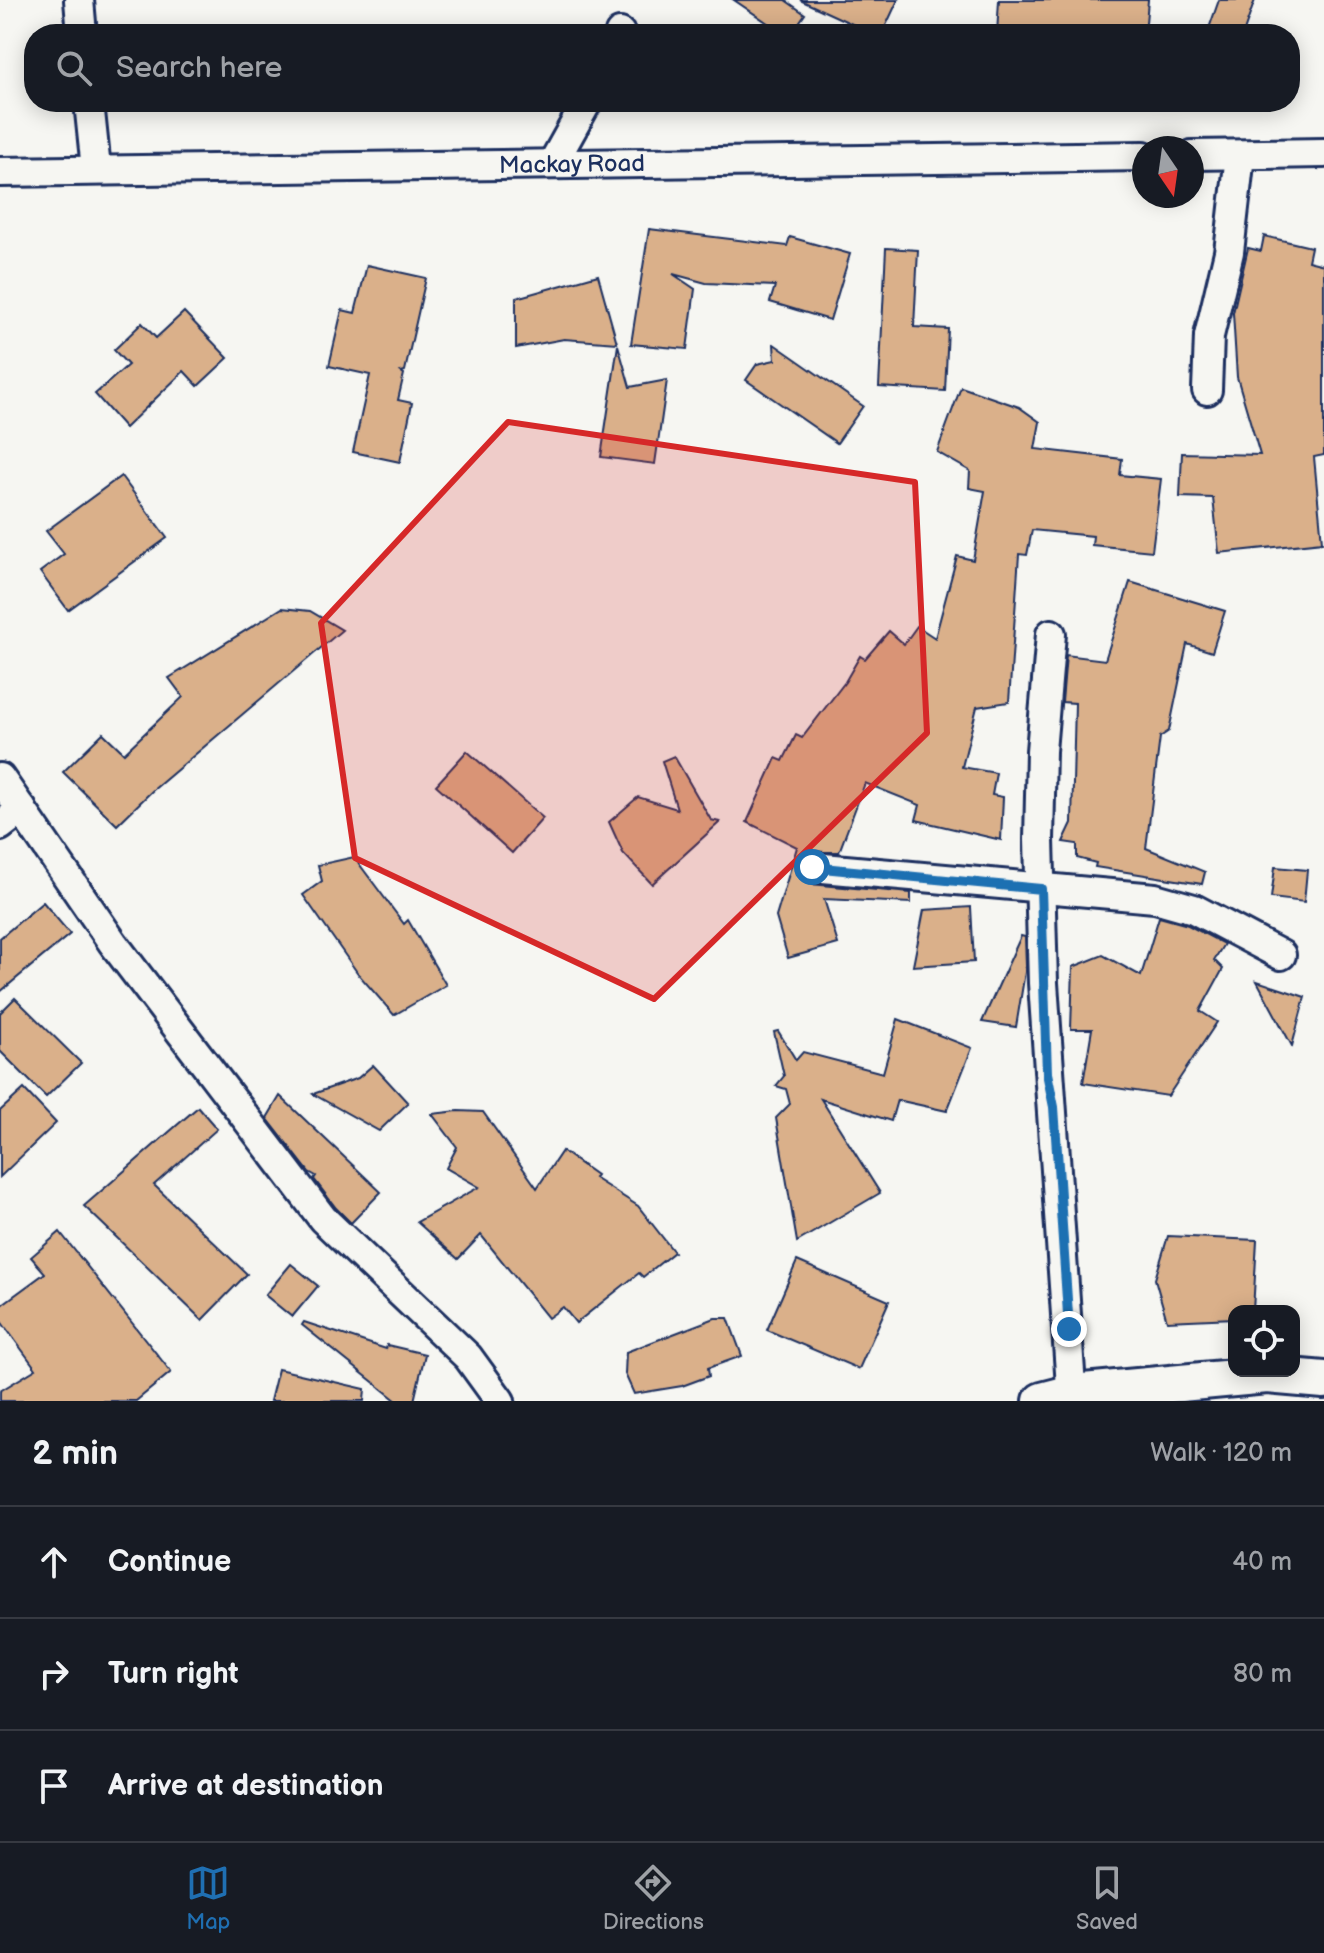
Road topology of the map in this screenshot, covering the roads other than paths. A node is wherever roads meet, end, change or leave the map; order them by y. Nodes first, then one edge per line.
1 (79, 0) edge
2 (81, 24) edge
3 (90, 112) edge
4 (581, 112) edge
5 (1324, 153) edge
6 (1204, 155) edge
7 (1240, 155) junction
8 (1132, 156) edge
9 (553, 163) junction
10 (96, 169) junction
11 (0, 172) edge
12 (1207, 390) dead end
13 (1051, 634) dead end
14 (0, 778) edge
15 (11, 818) edge
16 (812, 867) dead end
17 (1041, 889) junction
18 (1281, 955) dead end
19 (1324, 1380) edge
20 (1062, 1398) edge
21 (500, 1401) edge

1 - 2 street
3 - 10 street
4 - 9 street
5 - 7 street
6 - 7 street
7 - 12 street
8 - 9 street, Mackay Road
9 - 10 street, Mackay Road
10 - 11 street, Mackay Road
13 - 17 street
14 - 15 street
15 - 21 street
16 - 17 street
17 - 18 street
17 - 20 street
19 - 20 street

